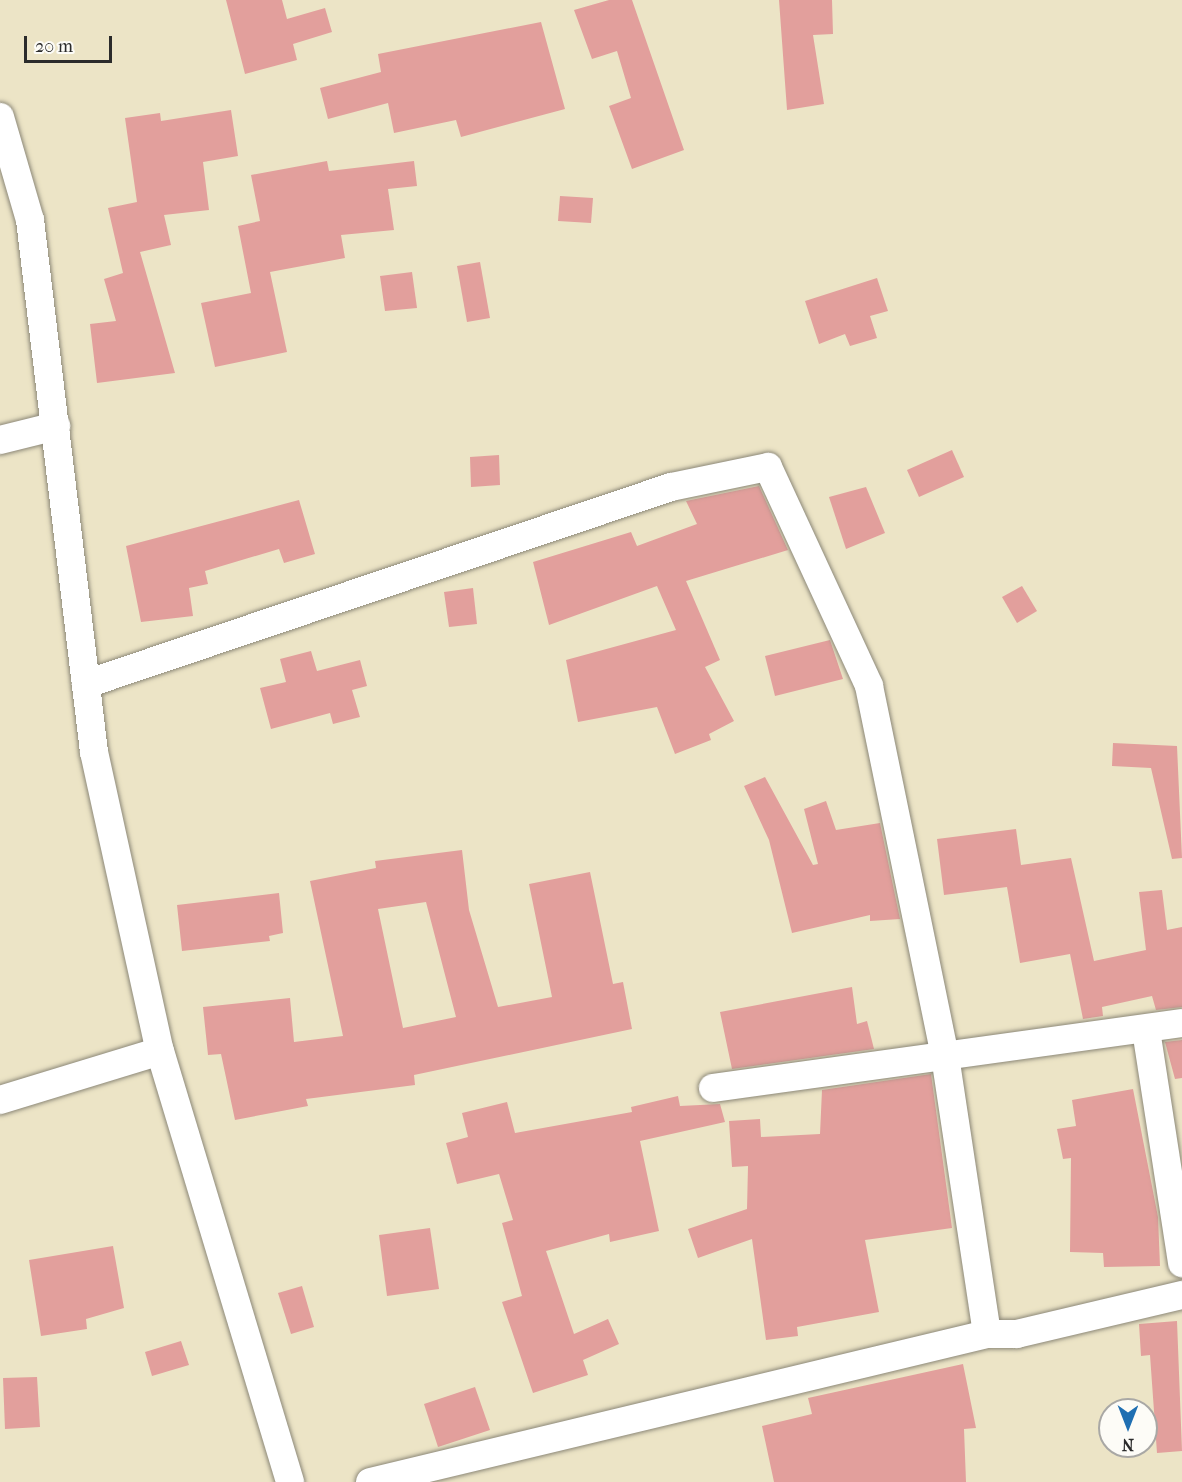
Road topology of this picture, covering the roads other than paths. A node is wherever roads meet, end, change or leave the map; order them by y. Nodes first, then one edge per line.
1 (0, 117) edge
2 (56, 426) junction
3 (0, 440) edge
4 (86, 684) junction
5 (1182, 1023) edge
6 (1146, 1030) junction
7 (160, 1051) junction
8 (945, 1056) junction
9 (713, 1088) dead end
10 (0, 1100) edge
11 (1182, 1263) edge
12 (1182, 1295) edge
13 (987, 1334) junction
14 (290, 1482) edge
15 (370, 1482) edge

1 - 2 street
2 - 3 street
2 - 4 street
4 - 7 street
4 - 8 street
5 - 6 street
6 - 8 street
6 - 11 street
7 - 10 street
7 - 14 street
8 - 9 street
8 - 13 street
12 - 13 street
13 - 15 street

